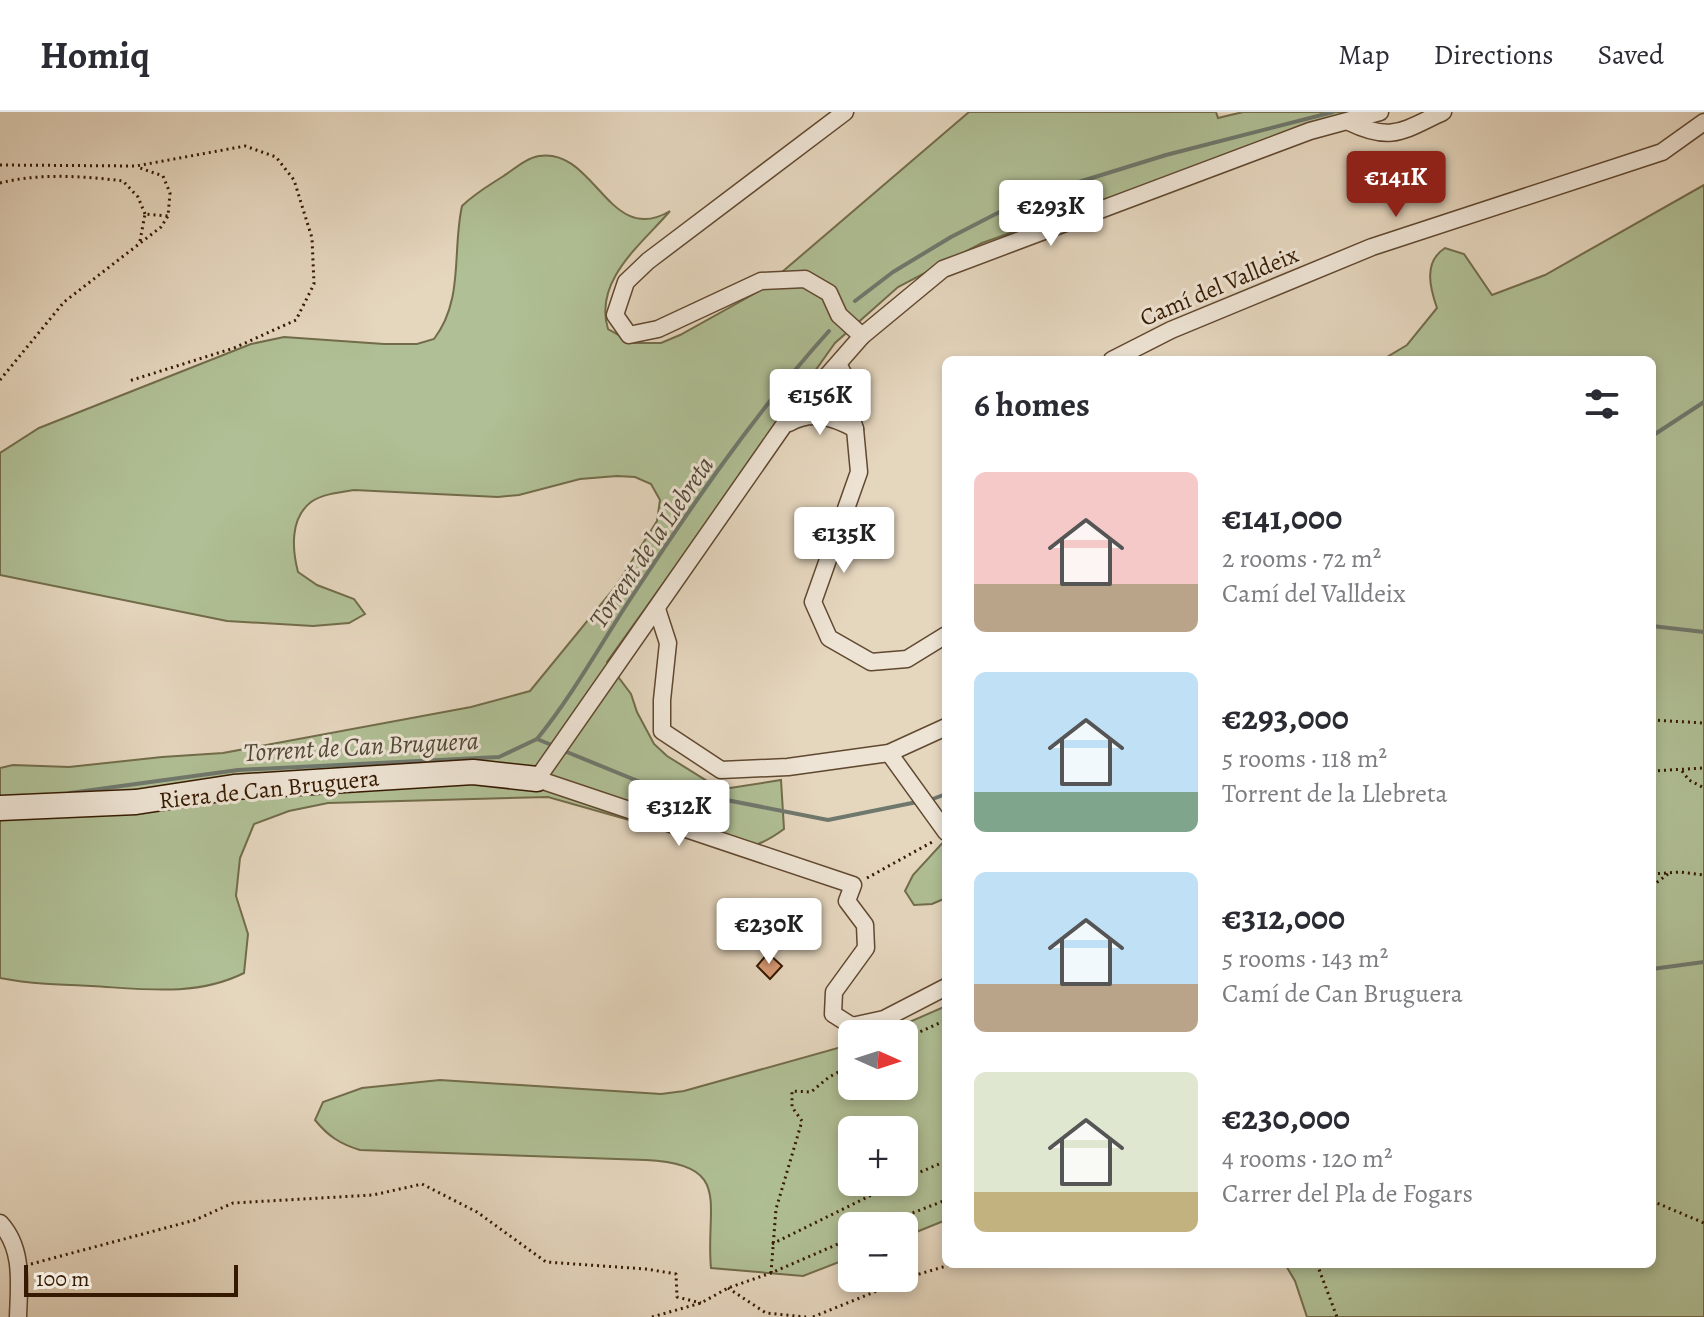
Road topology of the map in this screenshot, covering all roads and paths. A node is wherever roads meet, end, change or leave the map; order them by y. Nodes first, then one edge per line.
1 (826, 112) edge
2 (845, 112) edge
3 (1380, 112) edge
4 (1440, 112) edge
5 (1349, 122) junction
6 (1704, 122) edge
7 (816, 132) junction
8 (0, 165) edge
9 (136, 166) junction
10 (0, 183) edge
11 (145, 214) junction
12 (168, 216) junction
13 (140, 241) junction
14 (862, 336) junction
15 (1120, 356) edge
16 (838, 364) junction
17 (0, 380) edge
18 (129, 381) dead end
19 (784, 425) junction
20 (855, 429) junction
21 (657, 609) junction
22 (942, 637) edge
23 (1656, 720) edge
24 (1704, 723) edge
25 (942, 729) edge
26 (889, 753) junction
27 (1704, 768) edge
28 (1656, 771) edge
29 (1682, 771) junction
30 (537, 779) junction
31 (1704, 788) edge
32 (0, 808) edge
33 (942, 827) edge
34 (942, 836) edge
35 (1669, 873) junction
36 (1656, 874) edge
37 (1704, 875) edge
38 (1656, 883) edge
39 (850, 893) junction
40 (942, 989) edge
41 (942, 1022) edge
42 (918, 1033) edge
43 (838, 1072) edge
44 (942, 1163) edge
45 (918, 1173) edge
46 (870, 1196) edge
47 (942, 1202) edge
48 (1656, 1203) edge
49 (915, 1212) edge
50 (0, 1223) edge
51 (1704, 1223) edge
52 (772, 1244) junction
53 (838, 1244) edge
54 (20, 1267) junction
55 (942, 1267) edge
56 (1319, 1268) edge
57 (771, 1273) junction
58 (728, 1288) junction
59 (701, 1303) junction
60 (18, 1317) edge
61 (652, 1317) edge
62 (806, 1317) edge
63 (813, 1317) edge
64 (1337, 1317) edge

1 - 7 street
2 - 7 street
3 - 5 street
4 - 5 street
5 - 14 street
6 - 15 street, Camí del Valldeix
7 - 14 street
8 - 9 path
9 - 12 path
9 - 18 path
10 - 11 path
11 - 12 path
11 - 13 path
12 - 13 path
13 - 17 path
14 - 16 street
16 - 19 street
16 - 20 street
19 - 20 street
19 - 21 street
20 - 22 street
21 - 26 street
21 - 30 street
23 - 24 path
25 - 26 street
26 - 33 street
27 - 29 path
28 - 29 path
29 - 31 path
30 - 32 street, Riera de Can Bruguera
30 - 39 street
34 - 39 path
35 - 36 path
35 - 37 path
35 - 38 path
39 - 40 street
41 - 42 path
43 - 52 path
44 - 45 path
46 - 52 path
47 - 49 path
48 - 51 path
50 - 54 street
52 - 57 path
53 - 57 path
54 - 59 path
54 - 60 street
55 - 63 path
56 - 64 path
57 - 58 path
58 - 59 path
58 - 62 path
59 - 61 path

